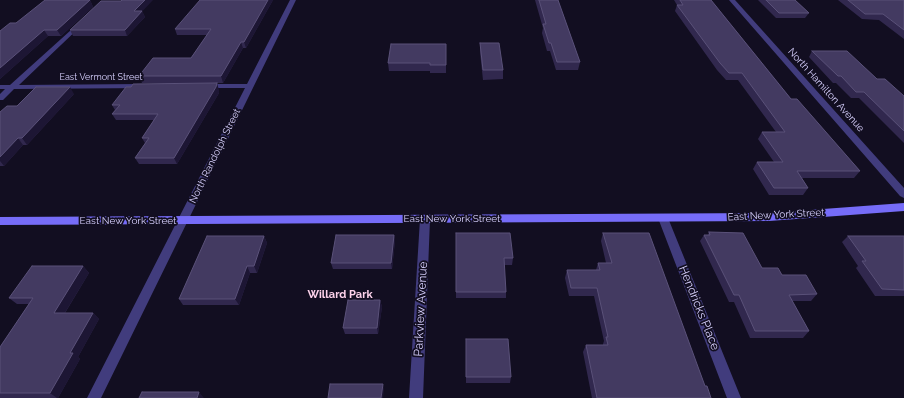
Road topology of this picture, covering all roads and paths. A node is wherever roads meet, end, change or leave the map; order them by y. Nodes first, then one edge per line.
1 (293, 0) edge
2 (732, 0) edge
3 (86, 19) edge
4 (154, 86) edge
5 (200, 86) edge
6 (250, 86) junction
7 (0, 87) edge
8 (12, 87) junction
9 (0, 98) edge
10 (904, 194) edge
11 (904, 207) edge
12 (663, 218) junction
13 (425, 219) junction
14 (0, 221) edge
15 (182, 221) junction
16 (94, 398) edge
17 (416, 398) edge
18 (734, 398) edge

1 - 6 street, North Randolph Street
2 - 10 street, North Hamilton Avenue
3 - 8 street
4 - 8 street, East Vermont Street
5 - 6 street
6 - 15 street, North Randolph Street
7 - 8 street, East Vermont Street
8 - 9 street
11 - 12 main road, East New York Street
12 - 13 main road, East New York Street
12 - 18 street, Hendricks Place
13 - 15 main road, East New York Street
13 - 17 street, Parkview Avenue
14 - 15 main road, East New York Street
15 - 16 street, North Randolph Street

